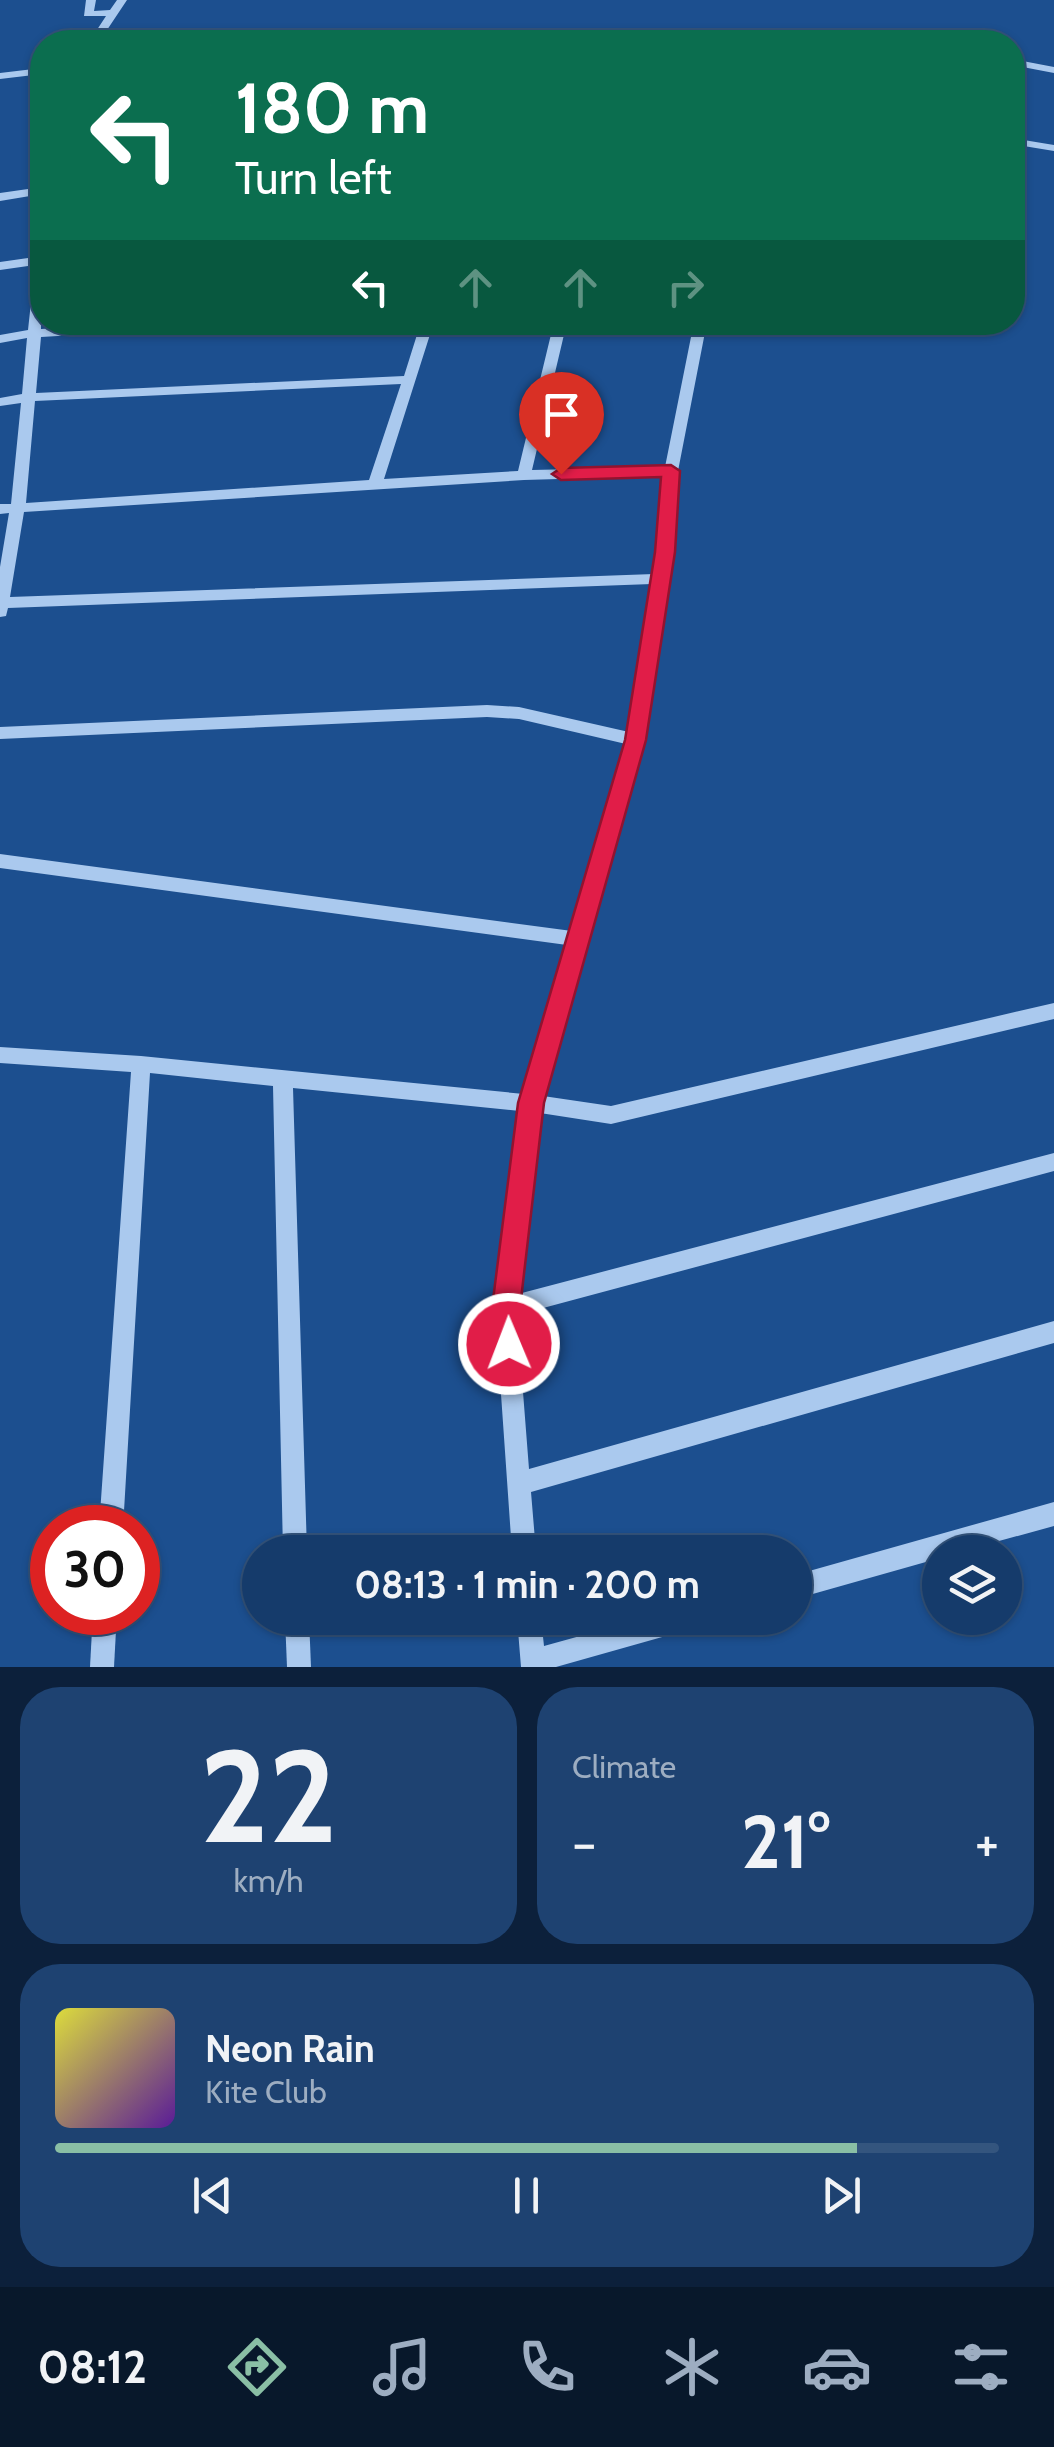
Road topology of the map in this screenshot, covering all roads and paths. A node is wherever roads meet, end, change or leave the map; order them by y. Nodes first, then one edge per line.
1 (91, 0) edge
2 (122, 0) edge
3 (115, 13) junction
4 (103, 30) edge
5 (1025, 64) edge
6 (1054, 70) edge
7 (30, 72) edge
8 (0, 76) edge
9 (1025, 142) edge
10 (1054, 148) edge
11 (30, 193) edge
12 (0, 197) edge
13 (30, 260) edge
14 (0, 266) edge
15 (30, 334) edge
16 (35, 335) edge
17 (423, 335) edge
18 (558, 335) edge
19 (698, 335) edge
20 (0, 338) edge
21 (406, 380) junction
22 (28, 397) junction
23 (0, 402) edge
24 (671, 471) junction
25 (524, 475) junction
26 (375, 485) junction
27 (18, 506) junction
28 (0, 509) edge
29 (660, 579) junction
30 (0, 606) edge
31 (0, 733) edge
32 (636, 740) junction
33 (0, 860) edge
34 (577, 938) junction
35 (1054, 1011) edge
36 (0, 1055) edge
37 (142, 1064) junction
38 (283, 1078) junction
39 (531, 1103) junction
40 (1054, 1162) edge
41 (506, 1308) junction
42 (1054, 1332) edge
43 (518, 1484) junction
44 (113, 1505) edge
45 (1054, 1514) edge
46 (296, 1535) edge
47 (522, 1535) edge
48 (812, 1582) edge
49 (104, 1635) edge
50 (297, 1635) edge
51 (530, 1635) edge
52 (630, 1635) edge
53 (533, 1664) edge
54 (102, 1667) edge
55 (298, 1667) edge

1 - 3 street
2 - 3 street
3 - 4 street
5 - 6 street
7 - 8 street
9 - 10 street
11 - 12 street
13 - 14 street
15 - 20 street
16 - 22 street
17 - 21 street
18 - 25 street
19 - 24 street
21 - 22 street
21 - 26 street
22 - 23 street
22 - 27 street
24 - 25 street
24 - 29 street
25 - 26 street
26 - 27 street
27 - 28 street
27 - 30 street
29 - 30 street
29 - 32 street
31 - 32 street
32 - 34 street
33 - 34 street
34 - 39 street
35 - 39 street
36 - 37 street
37 - 38 street
37 - 44 street
38 - 39 street
38 - 46 street
39 - 41 street
40 - 41 street
41 - 43 street
42 - 43 street
43 - 47 street
45 - 48 street
49 - 54 street
50 - 55 street
51 - 53 street
52 - 53 street

